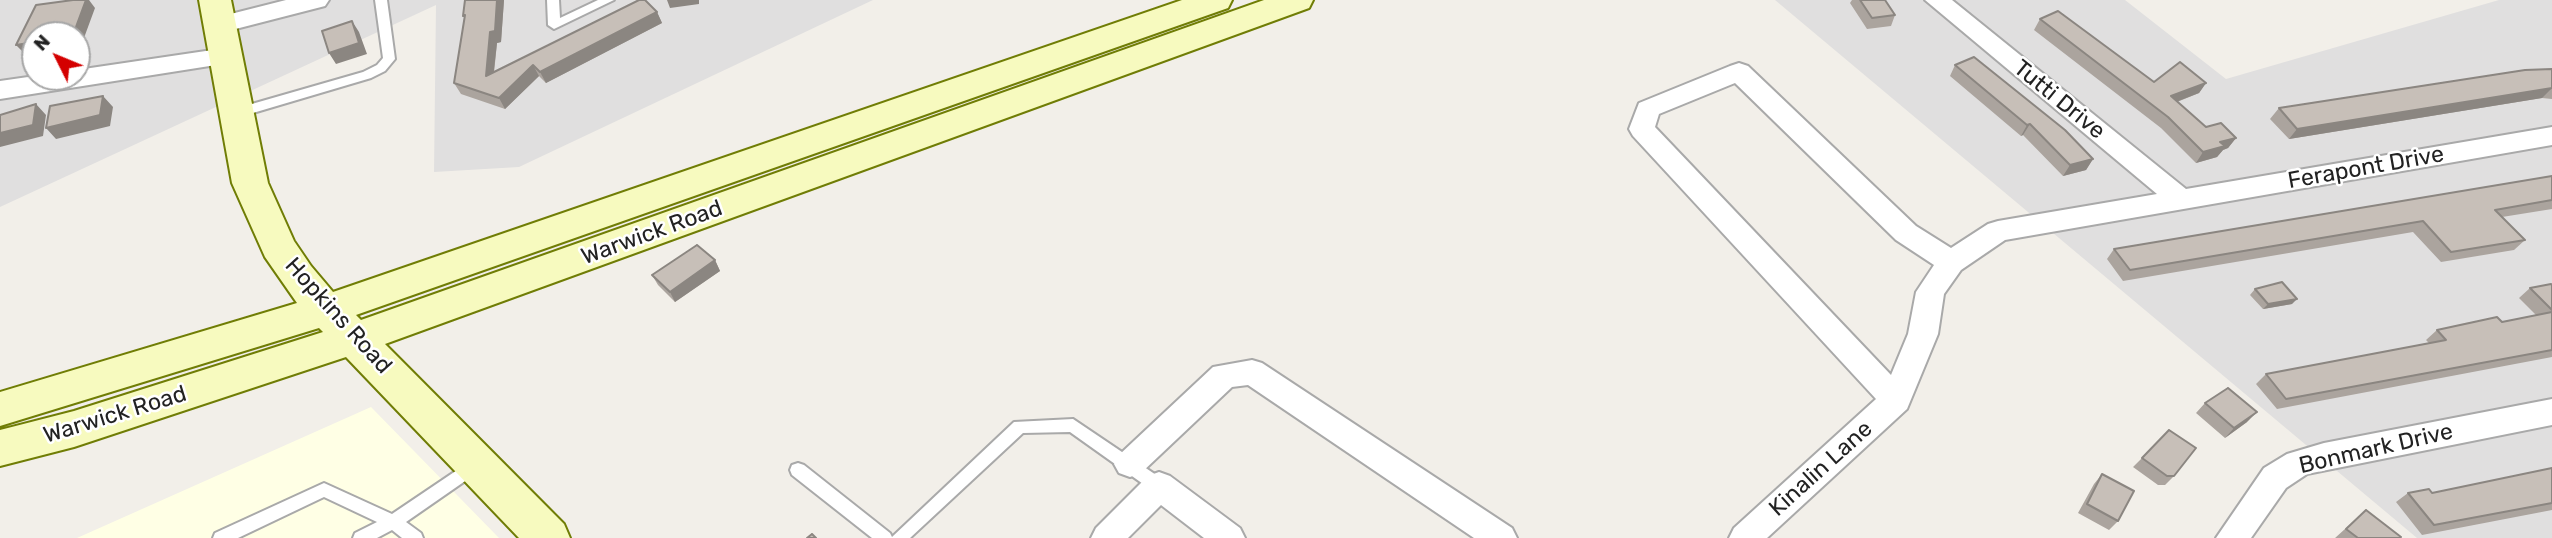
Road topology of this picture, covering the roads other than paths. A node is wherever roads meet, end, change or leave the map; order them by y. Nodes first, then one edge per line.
1 (317, 0) edge
2 (381, 0) edge
3 (553, 0) edge
4 (608, 0) edge
5 (1216, 0) edge
6 (1297, 0) edge
7 (1937, 0) edge
8 (220, 27) edge
9 (0, 90) edge
10 (236, 113) junction
11 (2552, 136) edge
12 (2181, 199) junction
13 (1951, 262) junction
14 (326, 310) junction
15 (355, 338) junction
16 (1896, 400) junction
17 (0, 410) edge
18 (2552, 411) edge
19 (0, 448) edge
20 (477, 464) junction
21 (1130, 464) junction
22 (798, 470) dead end
23 (1159, 486) junction
24 (393, 522) junction
25 (221, 538) edge
26 (361, 538) edge
27 (415, 538) edge
28 (548, 538) edge
29 (884, 538) edge
30 (899, 538) edge
31 (1107, 538) edge
32 (1229, 538) edge
33 (1501, 538) edge
34 (1745, 538) edge
35 (2232, 538) edge

1 - 8 street
2 - 10 lane
3 - 4 lane
5 - 14 main road, Warwick Road
6 - 15 main road, Warwick Road
7 - 12 street, Tutti Drive
8 - 9 street
8 - 10 main road, Hopkins Road
10 - 14 main road, Hopkins Road
11 - 12 street, Ferapont Drive
12 - 13 street, Ferapont Drive
13 - 16 street
13 - 16 street
14 - 15 main road, Hopkins Road
14 - 17 main road, Warwick Road
15 - 19 main road, Warwick Road
15 - 20 main road, Hopkins Road
16 - 34 street, Kinalin Lane
18 - 35 street, Bonmark Drive
20 - 24 lane
20 - 28 main road, Hopkins Road
21 - 23 lane
21 - 30 lane
21 - 33 street
22 - 29 lane
23 - 31 street
23 - 32 street
24 - 25 lane
24 - 26 lane
24 - 27 lane

